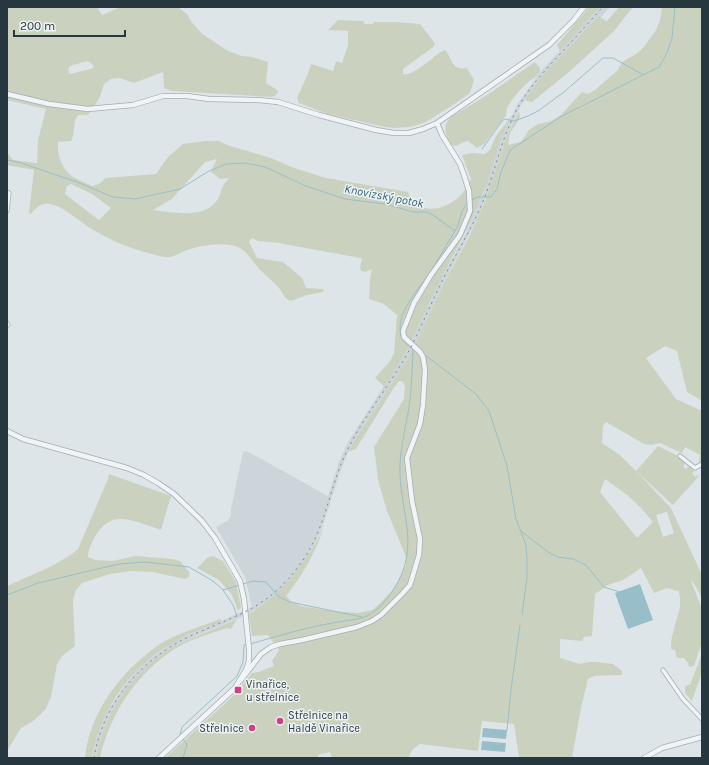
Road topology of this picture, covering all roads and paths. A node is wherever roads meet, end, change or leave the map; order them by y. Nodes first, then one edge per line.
1 (584, 7) edge
2 (7, 94) edge
3 (437, 123) junction
4 (7, 192) edge
5 (7, 211) edge
6 (7, 431) edge
7 (680, 456) dead end
8 (702, 464) edge
9 (249, 648) junction
10 (261, 654) junction
11 (663, 670) dead end
12 (241, 680) junction
13 (702, 719) edge
14 (702, 737) edge
15 (159, 758) edge
16 (644, 758) edge

1 - 3 street
2 - 3 street
3 - 10 street
4 - 5 street
6 - 9 street
7 - 8 street
9 - 10 street
9 - 12 street
10 - 12 street
11 - 13 street
12 - 15 street
14 - 16 street

